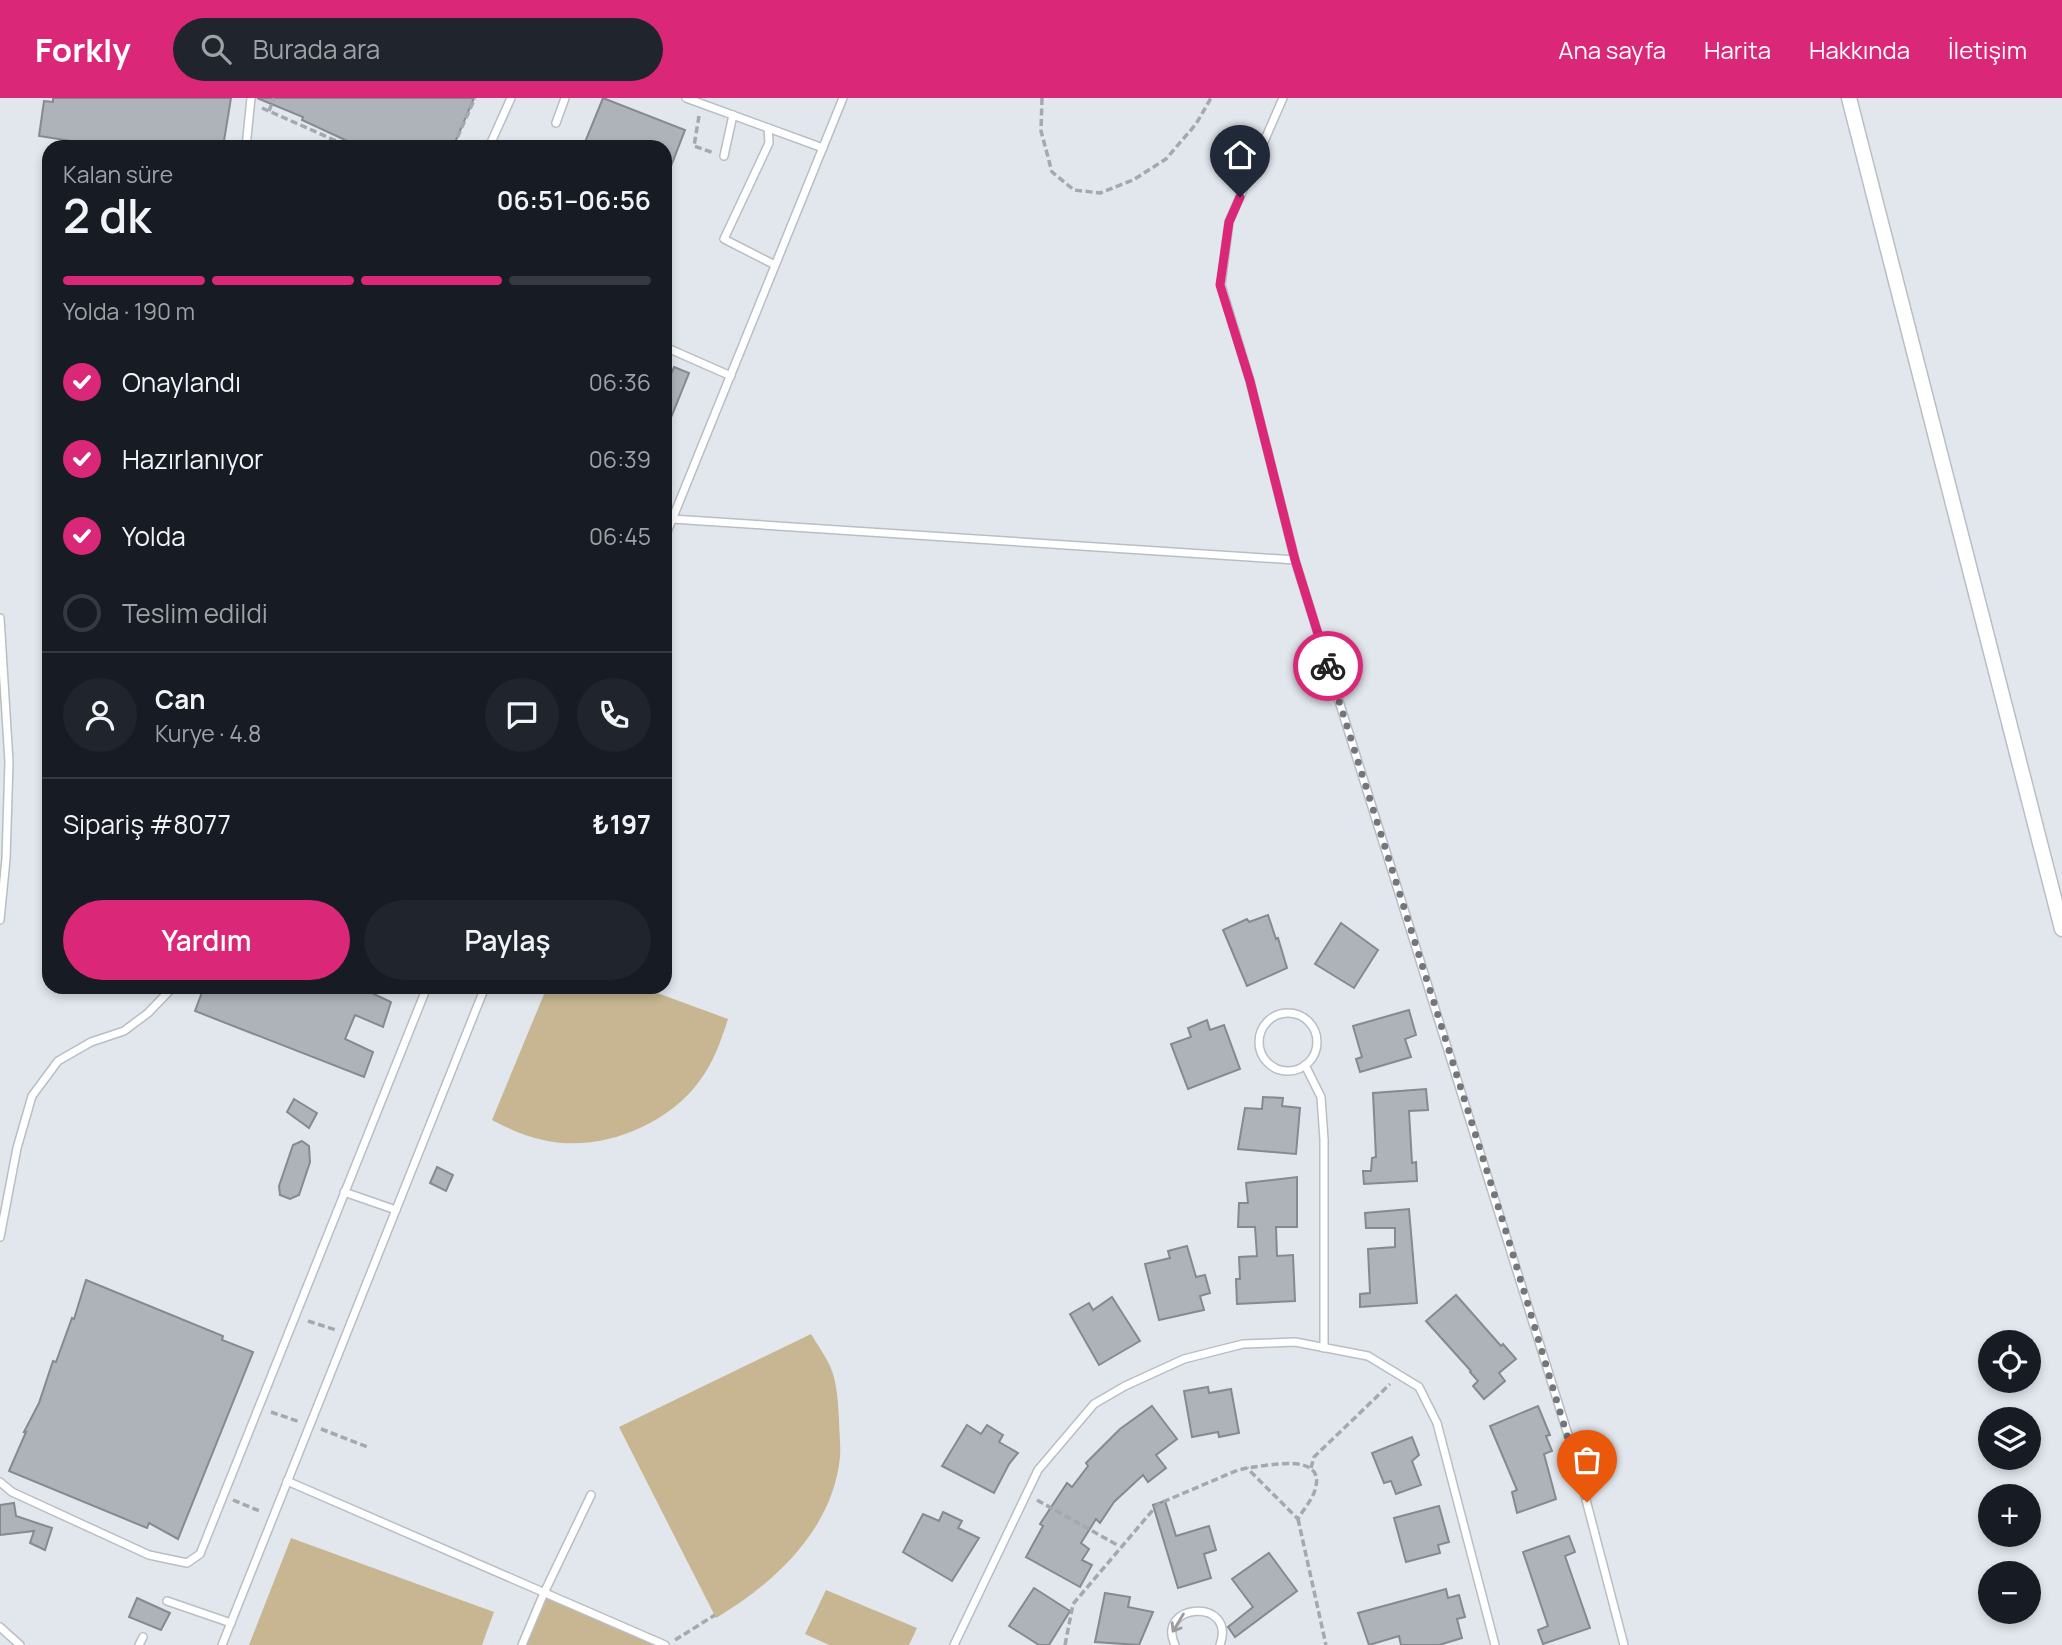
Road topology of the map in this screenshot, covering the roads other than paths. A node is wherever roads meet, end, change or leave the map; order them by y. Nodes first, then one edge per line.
1 (251, 98) edge
2 (511, 98) edge
3 (565, 98) edge
4 (687, 98) edge
5 (843, 98) edge
6 (1283, 98) edge
7 (1849, 98) edge
8 (733, 115) junction
9 (556, 123) dead end
10 (768, 128) junction
11 (248, 140) edge
12 (492, 140) edge
13 (822, 148) junction
14 (724, 156) dead end
15 (775, 265) junction
16 (672, 350) edge
17 (731, 376) junction
18 (672, 519) joint
19 (1295, 560) junction
20 (0, 618) edge
21 (4, 807) edge
22 (0, 920) edge
23 (2062, 929) edge
24 (166, 994) edge
25 (424, 994) edge
26 (482, 994) edge
27 (1306, 1065) junction
28 (344, 1192) junction
29 (396, 1210) junction
30 (0, 1237) edge
31 (1324, 1348) junction
32 (287, 1481) junction
33 (0, 1482) edge
34 (591, 1495) dead end
35 (544, 1592) junction
36 (167, 1601) dead end
37 (231, 1623) junction
38 (0, 1626) edge
39 (143, 1637) dead end
40 (1222, 1644) edge
41 (20, 1645) edge
42 (139, 1645) edge
43 (222, 1645) edge
44 (522, 1645) edge
45 (666, 1645) edge
46 (954, 1645) edge
47 (1175, 1645) edge
48 (1496, 1645) edge
49 (1625, 1645) edge

1 - 11 lane
2 - 12 lane
3 - 9 lane
4 - 8 lane
5 - 13 lane
6 - 19 lane
7 - 23 street
8 - 10 lane
8 - 14 lane
10 - 13 lane
10 - 15 lane
13 - 15 lane
15 - 17 lane
16 - 17 lane
17 - 18 lane
18 - 19 lane
19 - 49 lane
20 - 21 lane
21 - 22 lane
24 - 30 lane
25 - 28 lane
26 - 29 lane
27 - 27 lane
27 - 31 lane
28 - 29 lane
28 - 33 lane
29 - 32 lane
31 - 46 lane
31 - 48 lane
32 - 35 lane
32 - 37 lane
34 - 35 lane
35 - 44 lane
35 - 45 lane
36 - 37 lane
37 - 43 lane
38 - 41 lane
39 - 42 lane
40 -> 47 lane

